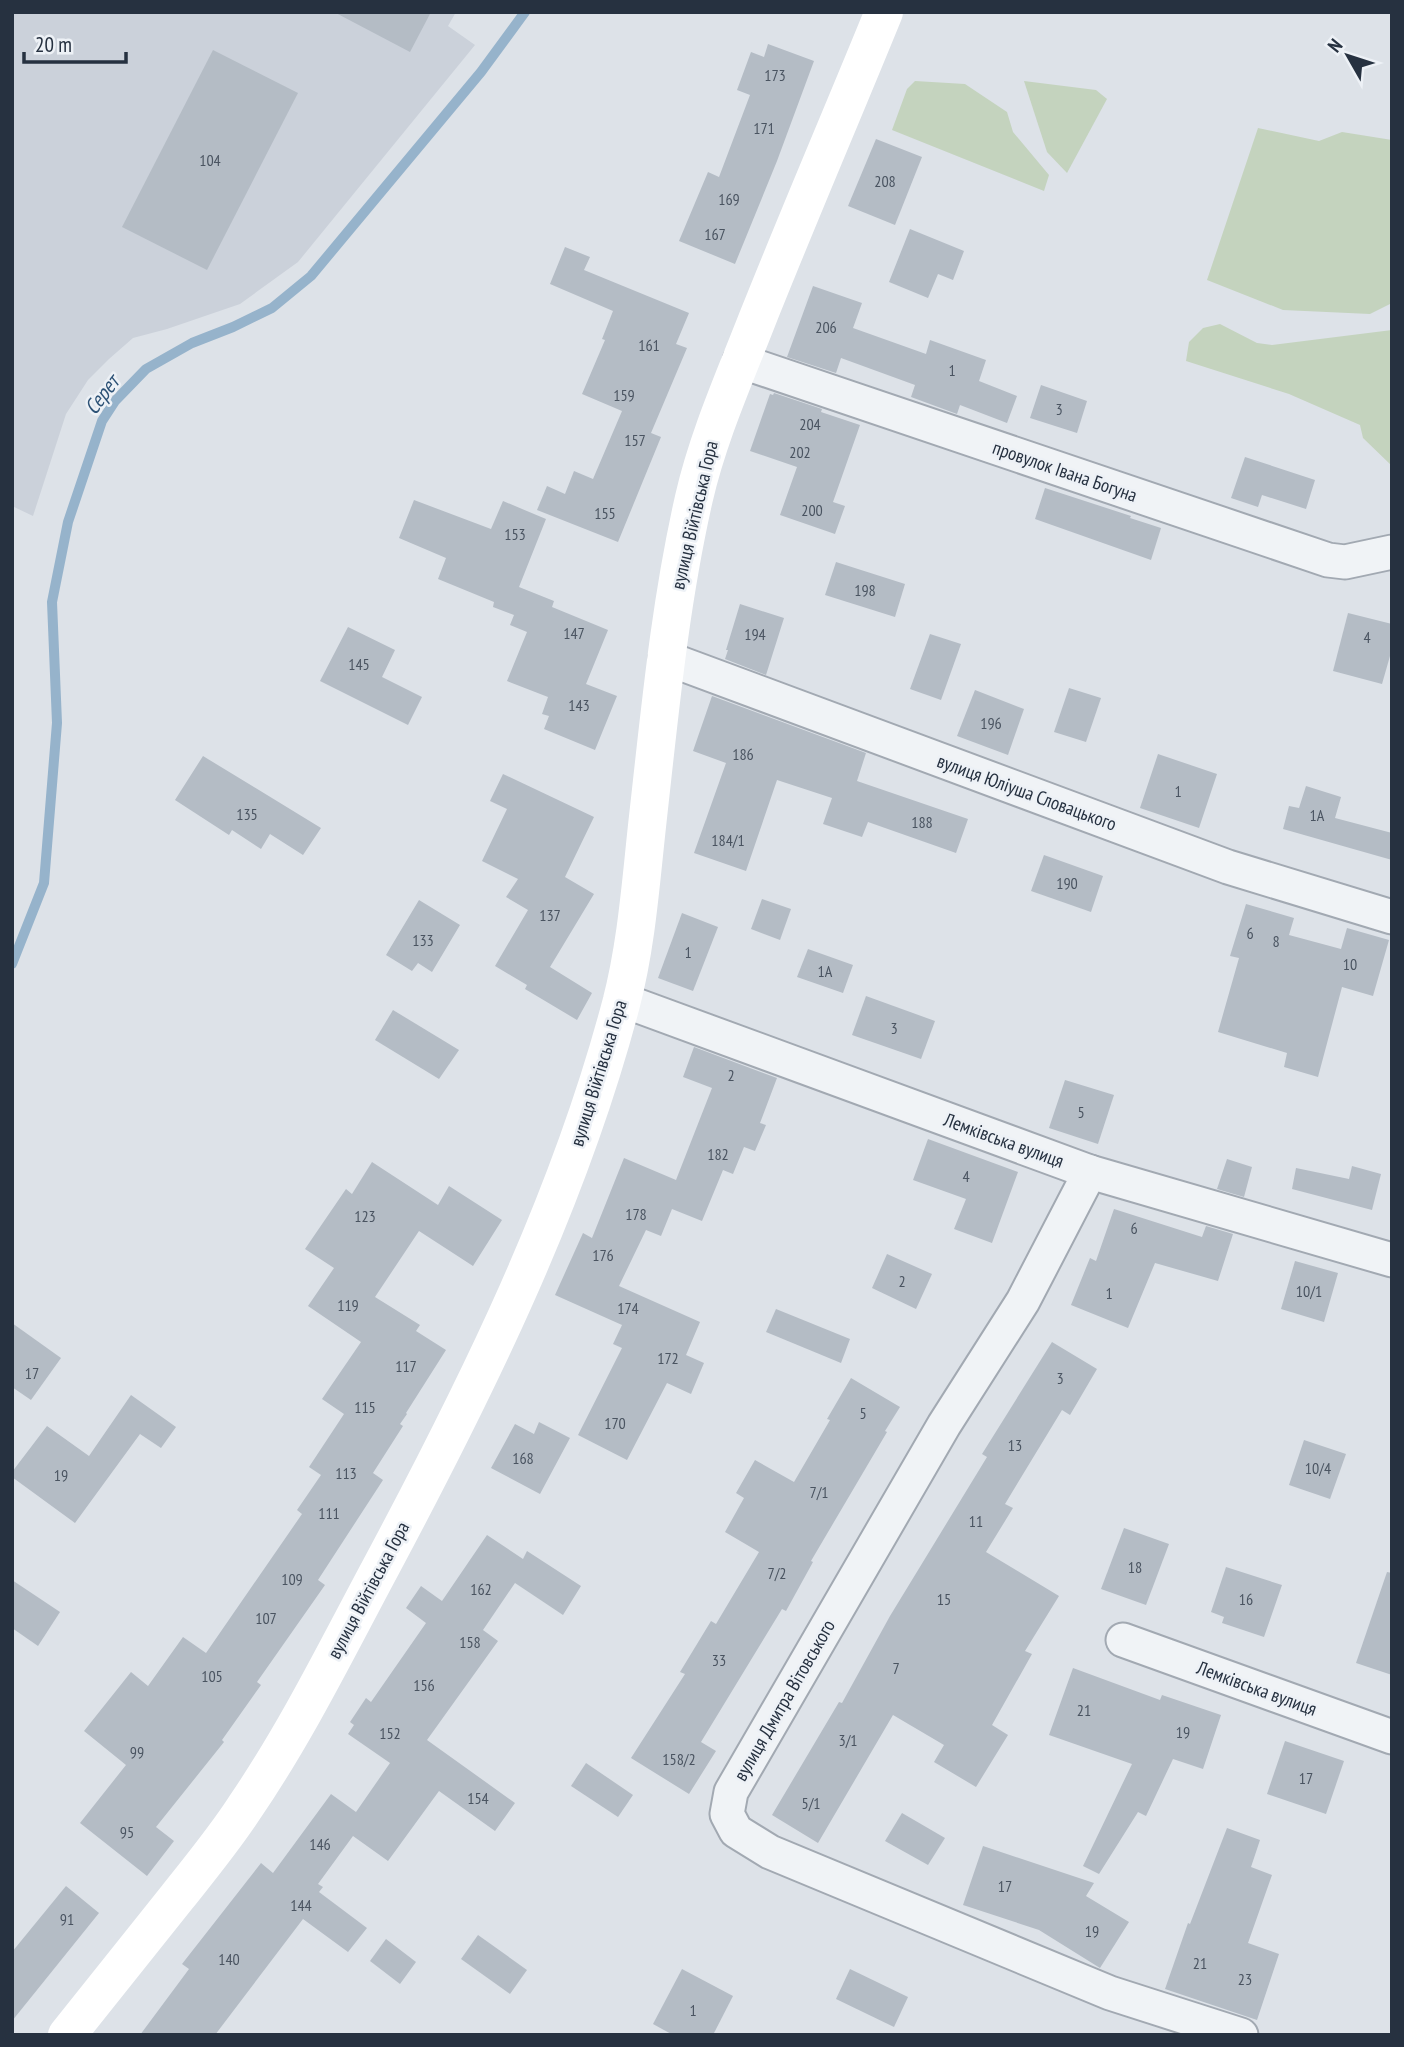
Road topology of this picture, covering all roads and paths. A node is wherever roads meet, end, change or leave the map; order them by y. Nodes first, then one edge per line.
1 (884, 12) edge
2 (740, 361) junction
3 (1392, 552) edge
4 (666, 658) junction
5 (1392, 917) edge
6 (622, 1000) junction
7 (1090, 1172) junction
8 (1392, 1260) edge
9 (1123, 1640) dead end
10 (1392, 1737) edge
11 (67, 2035) edge
12 (1241, 2035) edge

1 - 2 street, вулиця Війтівська Гора
2 - 3 street, провулок Івана Богуна
2 - 4 street, вулиця Війтівська Гора
4 - 5 street, вулиця Юліуша Словацького
4 - 6 street, вулиця Війтівська Гора
6 - 7 street, Лемківська вулиця
6 - 11 street, вулиця Війтівська Гора
7 - 8 street, Лемківська вулиця
7 - 12 street, вулиця Дмитра Вітовського
9 - 10 street, Лемківська вулиця

